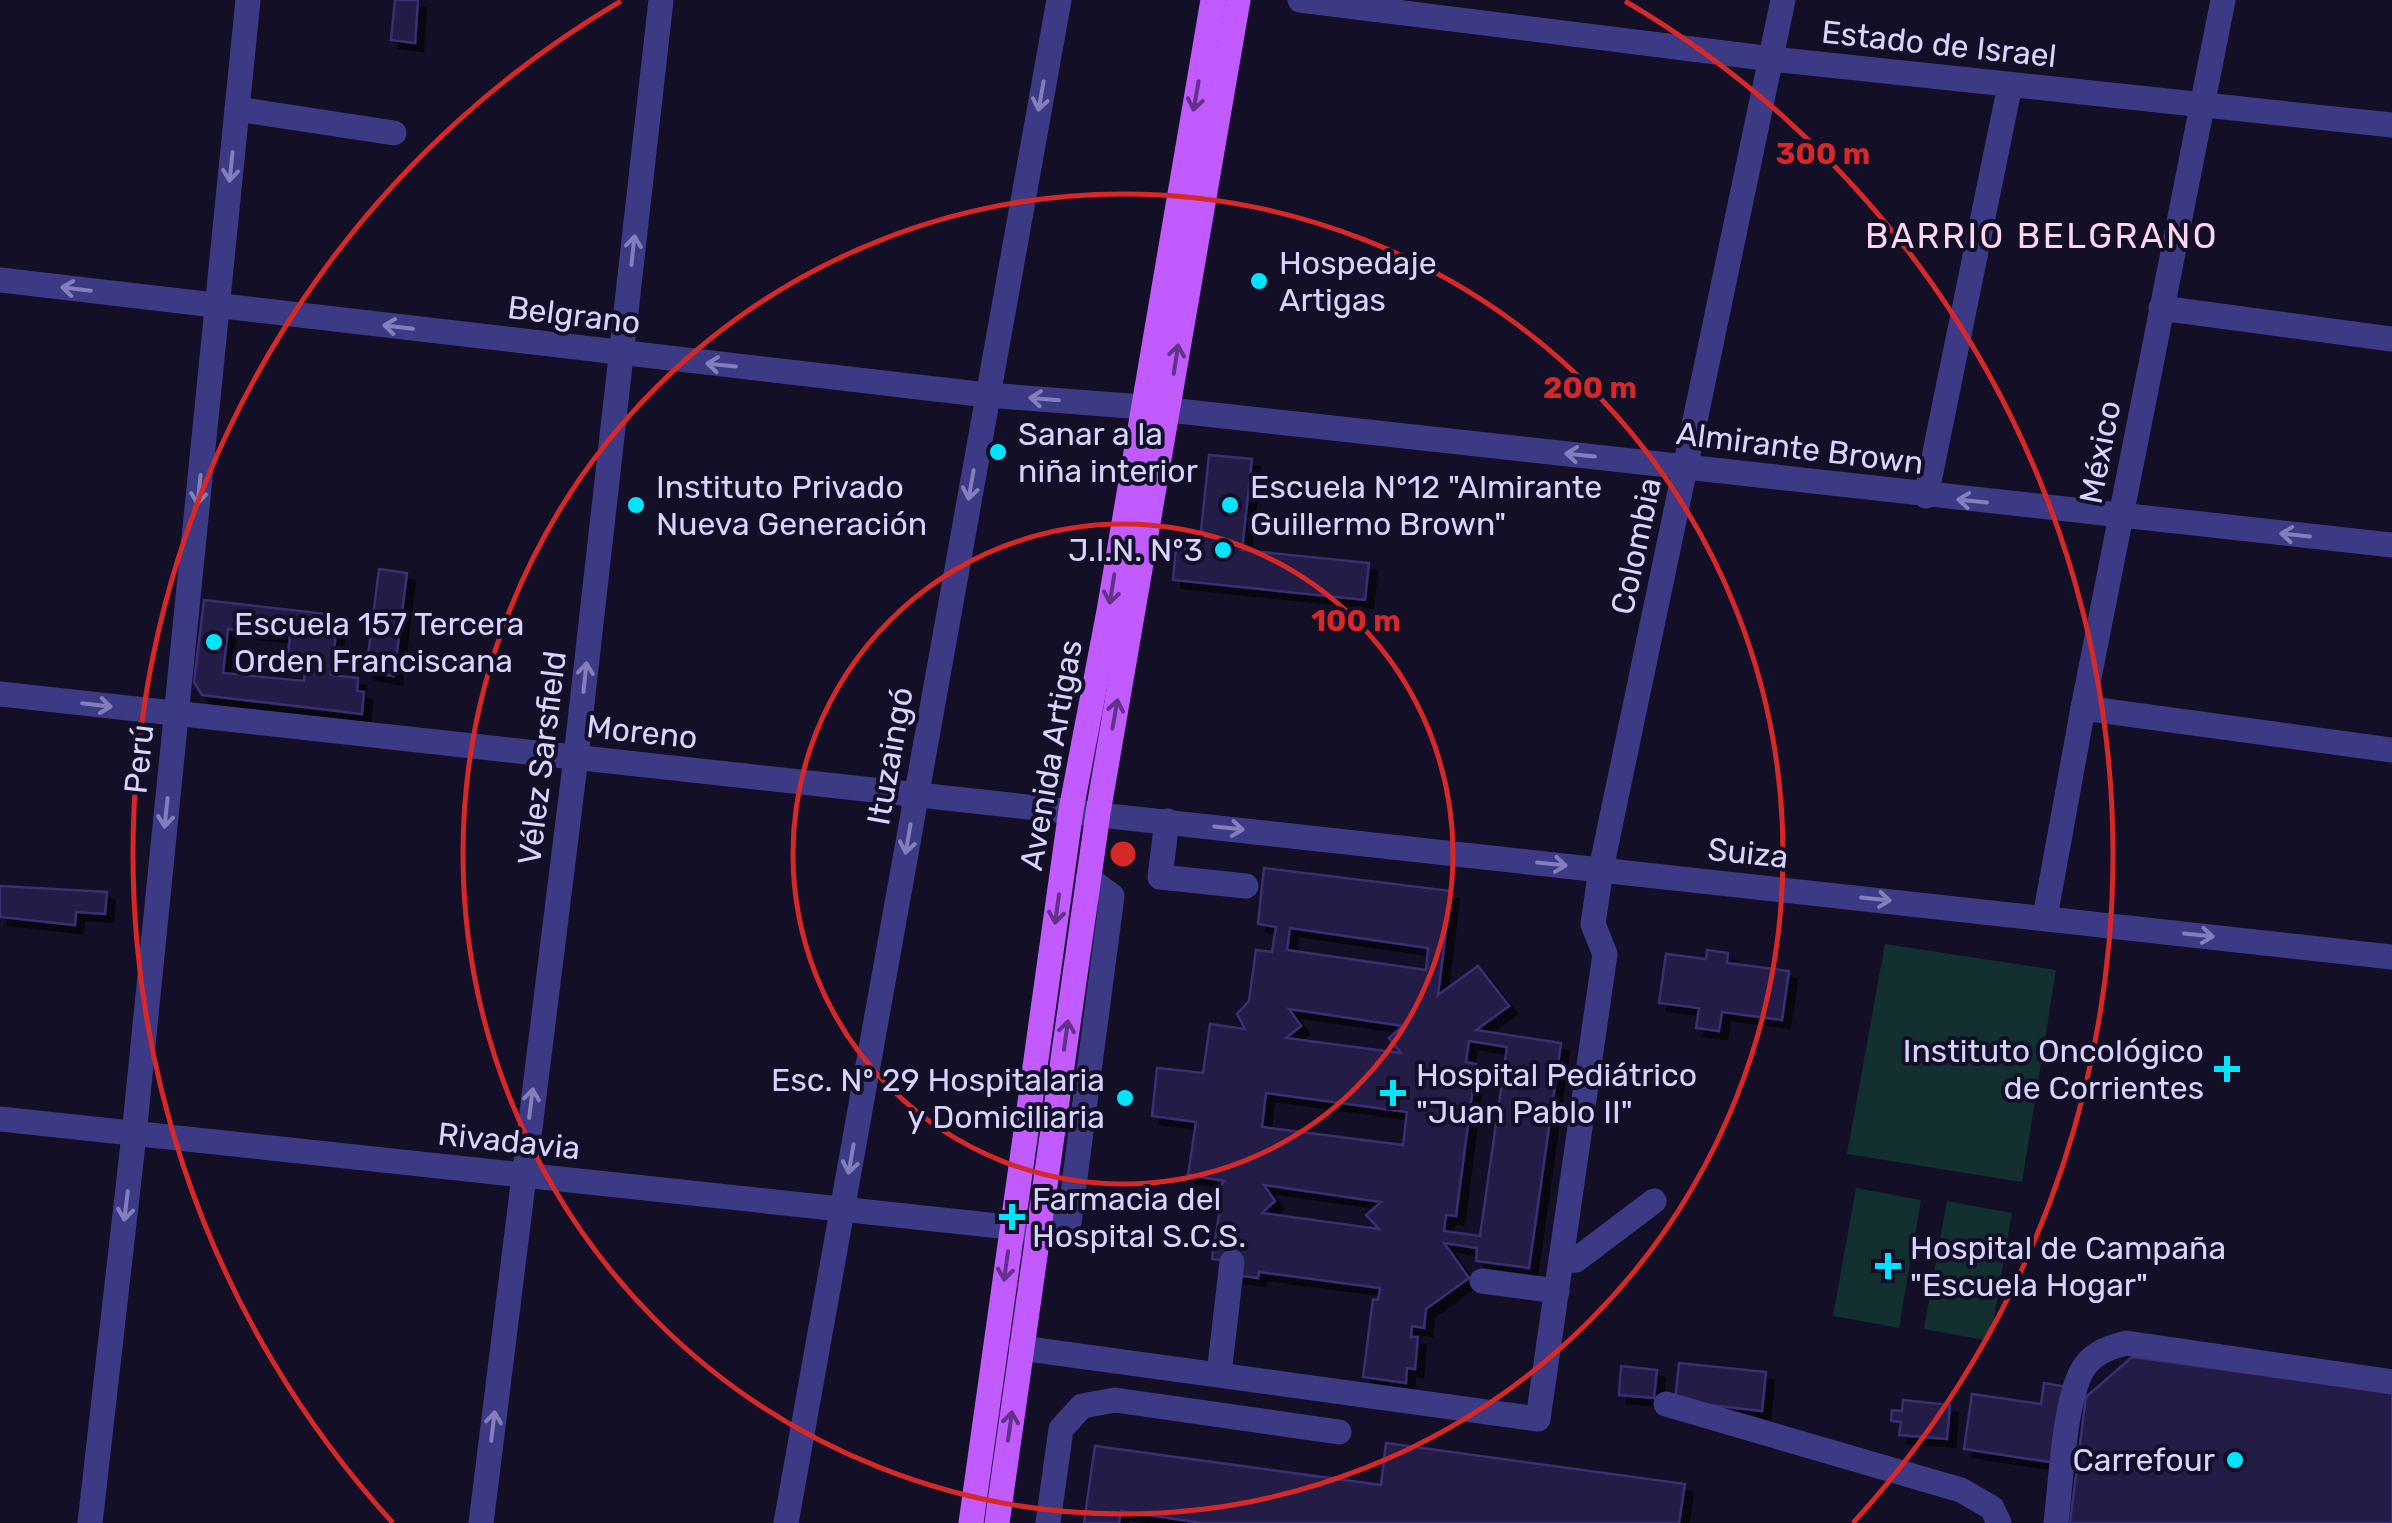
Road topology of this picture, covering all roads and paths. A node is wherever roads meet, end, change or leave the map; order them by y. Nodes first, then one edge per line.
1 (248, 0) edge
2 (661, 0) edge
3 (1058, 0) edge
4 (1213, 0) edge
5 (1238, 0) edge
6 (1300, 0) edge
7 (1783, 0) edge
8 (2223, 0) edge
9 (1364, 4) edge
10 (1772, 59) junction
11 (2010, 85) junction
12 (2204, 105) junction
13 (237, 110) junction
14 (2392, 125) edge
15 (394, 133) dead end
16 (0, 280) edge
17 (218, 306) junction
18 (2162, 308) junction
19 (2392, 339) edge
20 (622, 353) junction
21 (987, 394) junction
22 (1142, 408) junction
23 (1168, 410) junction
24 (1686, 466) junction
25 (1926, 496) junction
26 (2121, 516) junction
27 (2392, 545) edge
28 (0, 694) edge
29 (2083, 708) junction
30 (176, 714) junction
31 (2392, 750) edge
32 (576, 757) junction
33 (916, 796) junction
34 (1071, 810) junction
35 (1098, 813) junction
36 (1167, 821) junction
37 (1601, 870) junction
38 (1246, 886) dead end
39 (2045, 917) junction
40 (2392, 957) edge
41 (0, 1119) edge
42 (134, 1134) junction
43 (522, 1175) junction
44 (1654, 1201) dead end
45 (842, 1210) junction
46 (1011, 1228) junction
47 (1038, 1230) junction
48 (1232, 1262) dead end
49 (1560, 1262) junction
50 (1482, 1282) dead end
51 (1557, 1291) junction
52 (1020, 1348) junction
53 (1121, 1361) junction
54 (1220, 1374) junction
55 (2392, 1382) edge
56 (1116, 1400) junction
57 (1666, 1404) dead end
58 (1339, 1432) dead end
59 (90, 1523) edge
60 (481, 1523) edge
61 (786, 1523) edge
62 (971, 1523) edge
63 (997, 1523) edge
64 (1048, 1523) edge
65 (2000, 1523) edge
66 (2056, 1523) edge

1 - 13 street, Perú
20 -> 2 street, Vélez Sarsfield
3 -> 21 street, Ituzaingó
4 -> 22 main road, Avenida Artigas
23 -> 5 main road, Avenida Artigas
6 - 9 street, Estado de Israel
7 - 10 street, Colombia
8 - 12 street, México
9 - 10 street, Estado de Israel
10 - 11 street, Estado de Israel
10 - 24 street, Colombia
11 - 12 street, Estado de Israel
11 - 25 street
12 - 14 street, Estado de Israel
12 - 18 street, México
13 - 15 street
13 -> 17 street, Perú
17 -> 16 street, Belgrano
20 -> 17 street, Belgrano
17 -> 30 street, Perú
18 - 19 street
18 - 26 street, México
21 -> 20 street, Belgrano
32 -> 20 street, Vélez Sarsfield
22 -> 21 street, Belgrano
21 -> 33 street, Ituzaingó
22 - 23 street, Almirante Brown
22 -> 34 main road, Avenida Artigas
24 -> 23 street, Almirante Brown
35 -> 23 main road, Avenida Artigas
24 - 25 street, Almirante Brown
24 - 37 street, Colombia
26 -> 25 street, Almirante Brown
27 -> 26 street, Almirante Brown
26 - 29 street, México
28 -> 30 street, Moreno
29 - 31 street
29 - 39 street, México
30 - 32 street, Moreno
30 -> 42 street, Perú
32 - 33 street, Moreno
43 -> 32 street, Vélez Sarsfield
33 - 34 street, Moreno
33 -> 45 street, Ituzaingó
34 - 35 street, Moreno
34 -> 46 main road, Avenida Artigas
35 - 36 street, Suiza
47 -> 35 main road, Avenida Artigas
36 -> 37 street, Suiza
36 - 38 street
37 -> 39 street, Suiza
37 - 49 street, Colombia
39 -> 40 street, Suiza
41 - 42 street, Rivadavia
42 - 43 street, Rivadavia
42 -> 59 street, Perú
43 - 45 street, Rivadavia
60 -> 43 street, Vélez Sarsfield
44 - 49 street
45 - 46 street, Rivadavia
45 - 61 street, Ituzaingó
46 - 47 street, Rivadavia
46 -> 62 main road, Avenida Artigas
47 - 52 main road, Avenida Artigas
48 - 54 street
49 - 51 street, Colombia
50 - 51 street
51 - 54 street, Colombia
52 - 53 street
63 -> 52 main road, Avenida Artigas
53 - 54 street
53 - 56 street
55 - 66 street
56 - 58 street
56 - 64 street
57 - 65 street

